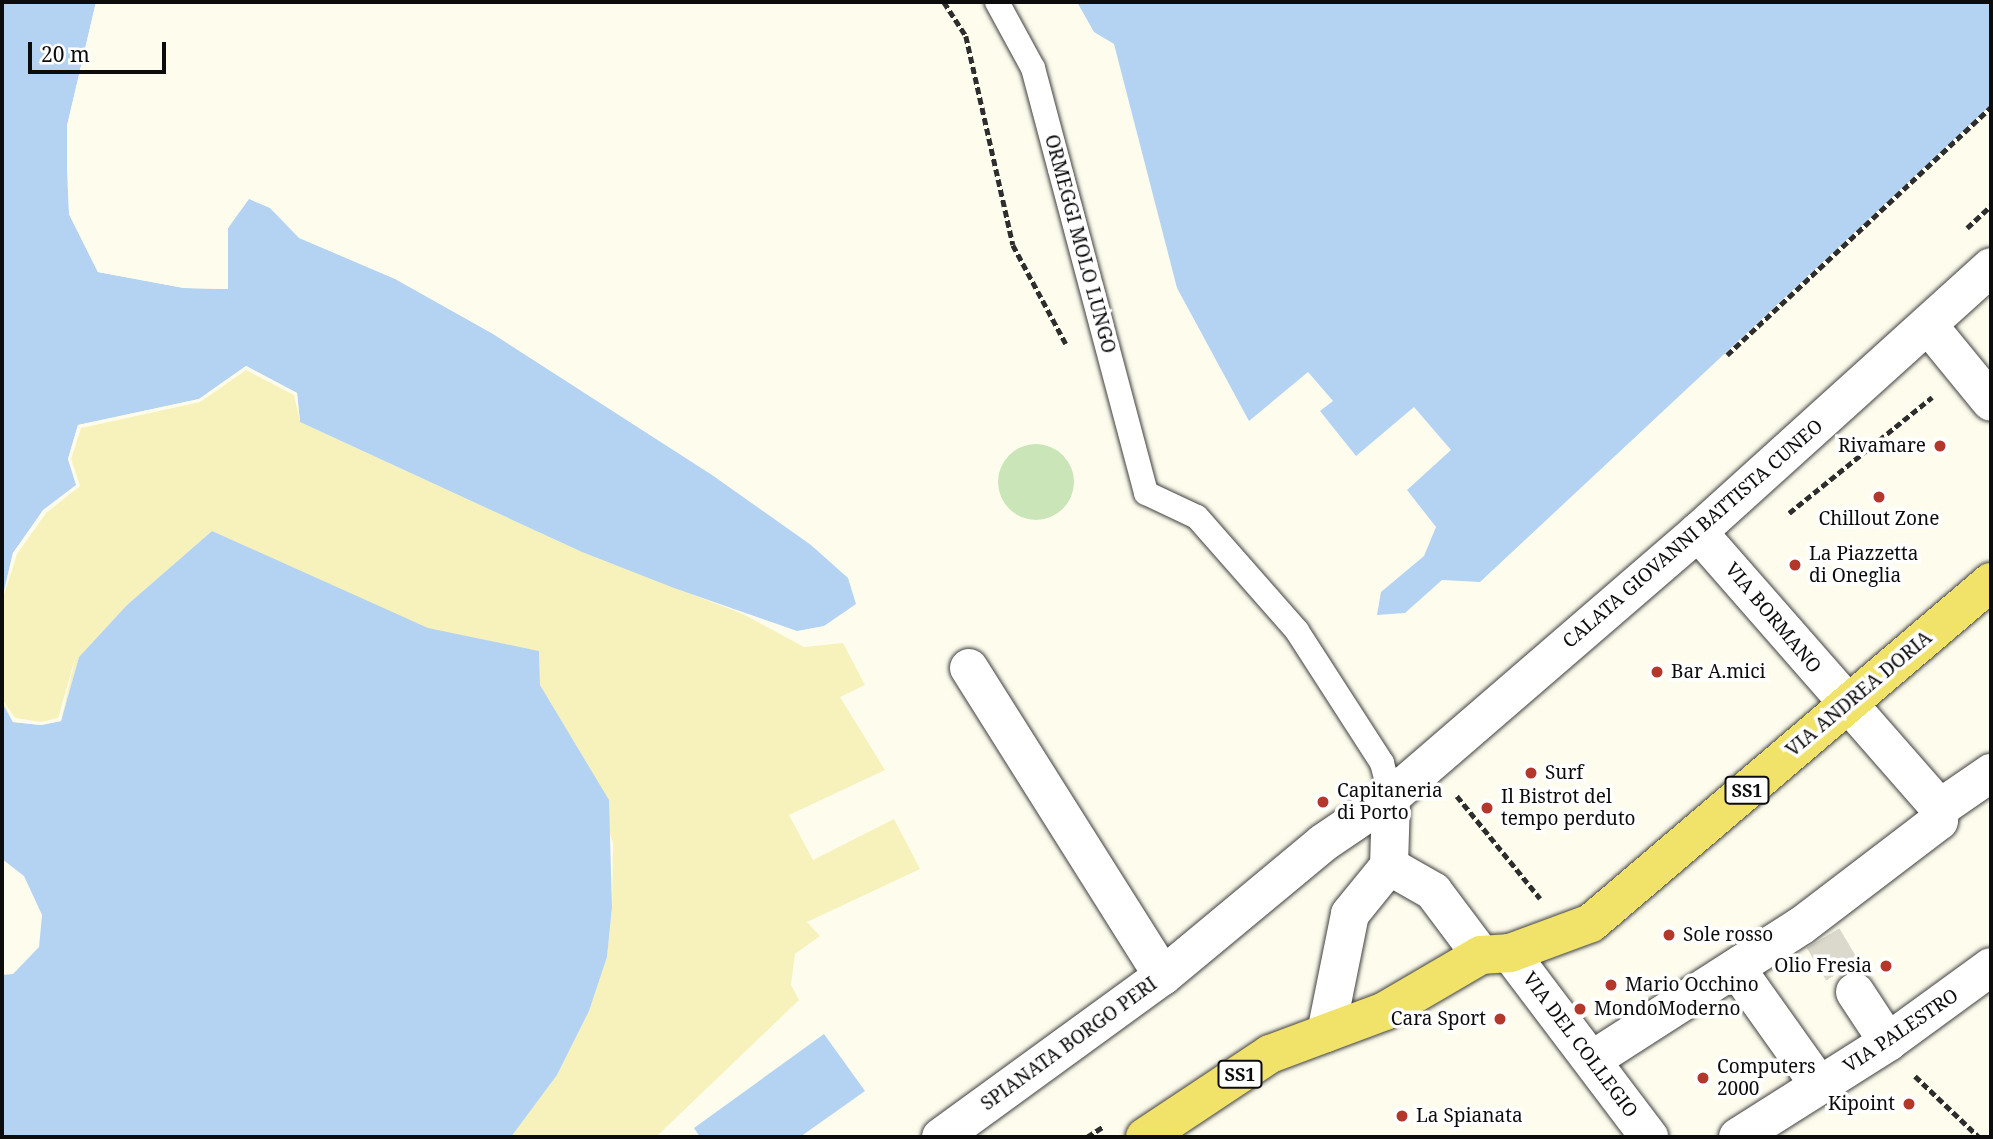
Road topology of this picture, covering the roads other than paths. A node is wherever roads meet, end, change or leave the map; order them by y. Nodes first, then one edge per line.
1 (997, 2) edge
2 (1991, 267) edge
3 (1928, 325) junction
4 (1991, 401) edge
5 (1698, 532) junction
6 (1991, 582) edge
7 (969, 668) dead end
8 (1846, 705) junction
9 (1991, 773) edge
10 (1391, 797) junction
11 (1940, 808) junction
12 (1389, 866) junction
13 (1496, 954) junction
14 (1991, 967) edge
15 (1735, 968) junction
16 (1163, 976) junction
17 (1855, 992) tunnel mouth
18 (1326, 1033) junction
19 (1888, 1042) junction
20 (1592, 1060) junction
21 (1819, 1085) junction
22 (1157, 1134) edge
23 (941, 1137) edge
24 (1649, 1137) edge
25 (1738, 1137) edge

1 - 10 lane, ORMEGGI MOLO LUNGO
2 - 3 street, CALATA GIOVANNI BATTISTA CUNEO
3 - 4 street
3 - 5 street, CALATA GIOVANNI BATTISTA CUNEO
5 - 8 street, VIA BORMANO
5 - 10 street, CALATA GIOVANNI BATTISTA CUNEO
6 - 8 main road, VIA ANDREA DORIA / SS1
7 - 16 street
8 - 11 street, VIA BORMANO
8 - 13 main road, VIA ANDREA DORIA / SS1
9 - 11 street
10 - 12 street
10 - 16 street, CALATA GIOVANNI BATTISTA CUNEO
11 - 15 street
12 - 13 street, VIA DEL COLLEGIO
12 - 18 street
13 - 18 main road, SS1
13 - 20 street, VIA DEL COLLEGIO
14 - 19 street, VIA PALESTRO
15 - 20 street
15 - 21 street
16 - 23 street, SPIANATA BORGO PERI
17 - 19 street
18 - 22 main road, SS1
19 - 21 street, VIA PALESTRO
20 - 24 street, VIA DEL COLLEGIO
21 - 25 street, VIA PALESTRO

